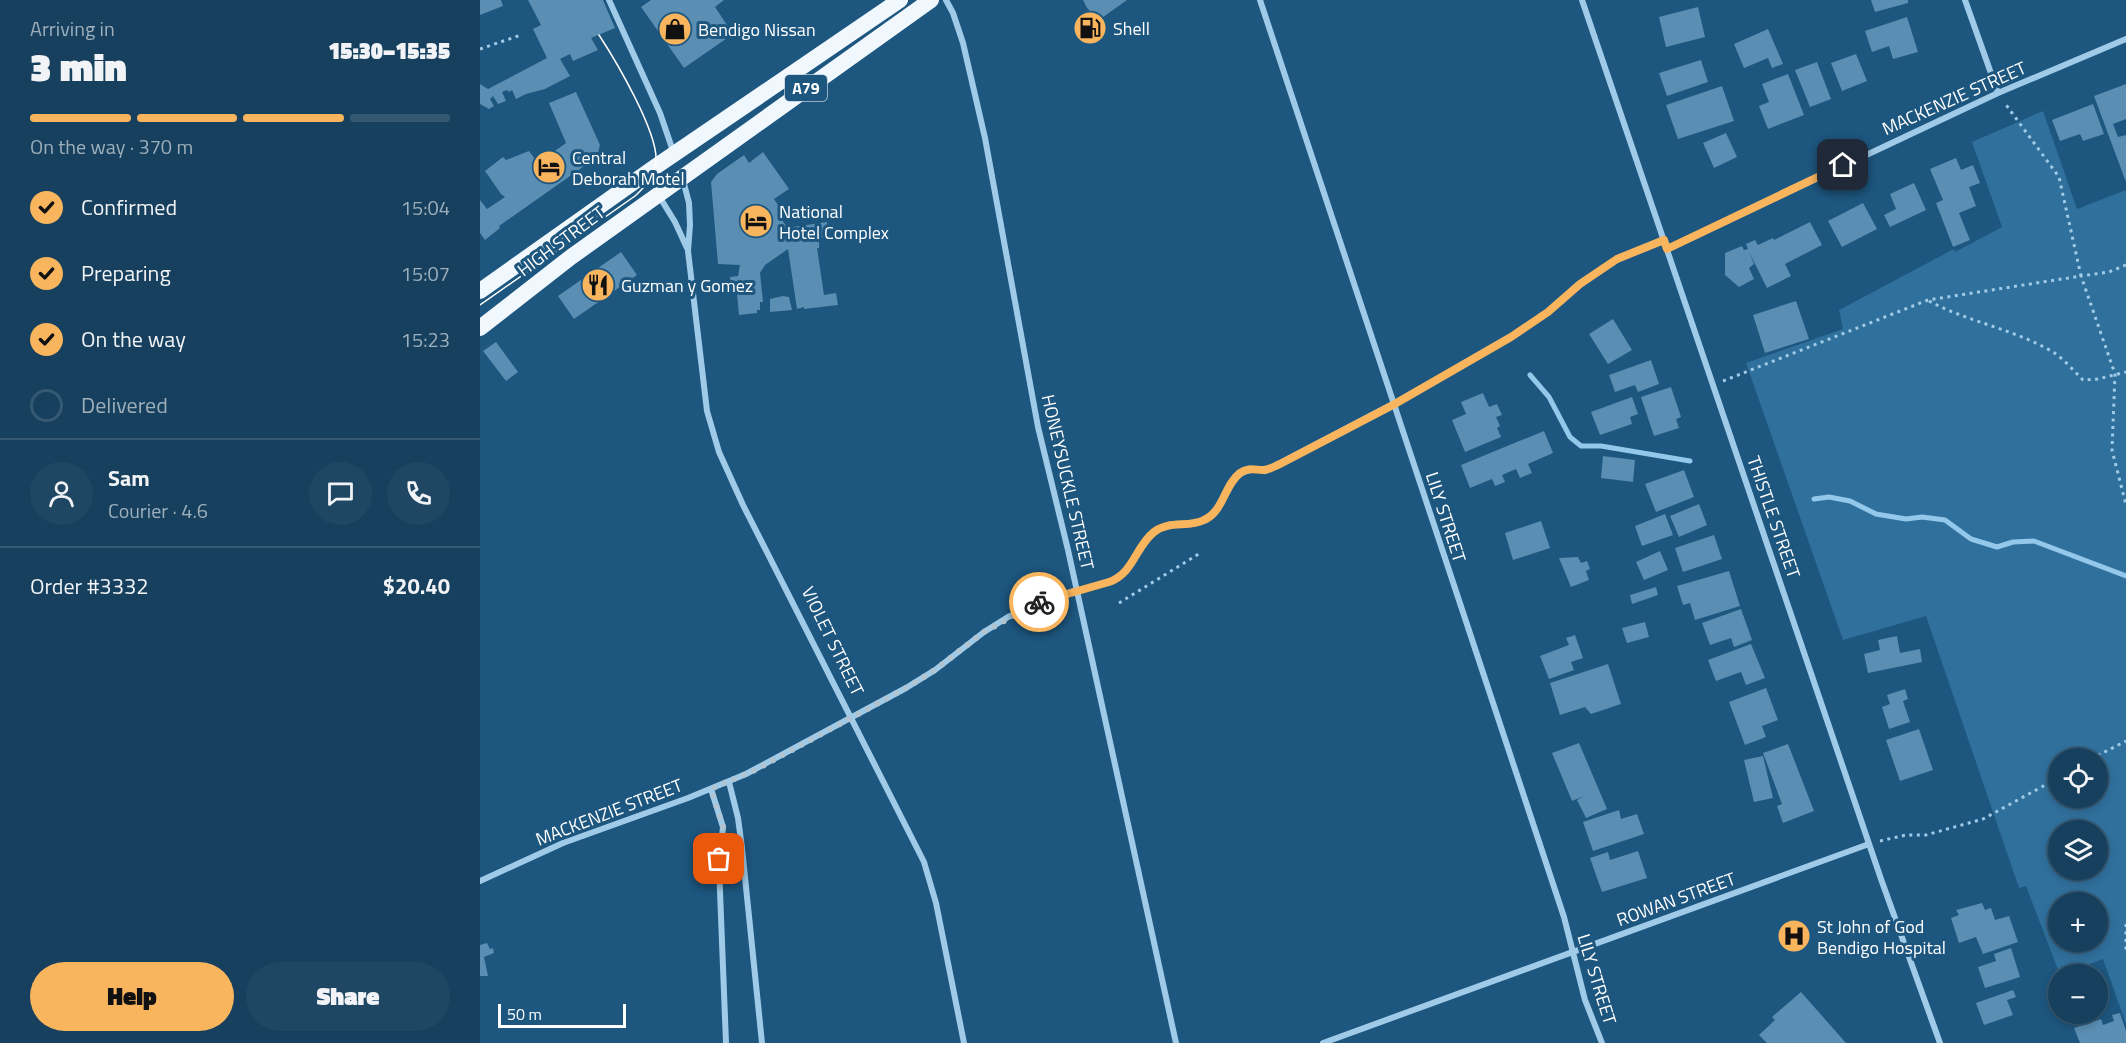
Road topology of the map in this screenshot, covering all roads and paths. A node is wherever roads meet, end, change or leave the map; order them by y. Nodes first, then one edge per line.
1 (609, 0) edge
2 (900, 0) edge
3 (931, 0) edge
4 (946, 0) edge
5 (1260, 0) edge
6 (1582, 0) edge
7 (1965, 0) edge
8 (521, 35) dead end
9 (2126, 39) edge
10 (480, 49) edge
11 (1998, 93) junction
12 (674, 154) junction
13 (643, 176) junction
14 (682, 177) junction
15 (657, 195) junction
16 (1664, 240) junction
17 (1667, 249) junction
18 (688, 251) junction
19 (535, 252) junction
20 (2126, 265) edge
21 (552, 271) junction
22 (2081, 276) junction
23 (480, 291) edge
24 (1928, 300) junction
25 (480, 328) edge
26 (2126, 372) edge
27 (2115, 374) junction
28 (1713, 385) junction
29 (1393, 405) junction
30 (1265, 471) joint
31 (2126, 505) edge
32 (1202, 552) dead end
33 (1077, 590) junction
34 (1119, 603) dead end
35 (849, 718) junction
36 (2126, 741) edge
37 (2108, 750) edge
38 (729, 782) junction
39 (2048, 783) edge
40 (711, 789) junction
41 (1869, 844) junction
42 (480, 881) edge
43 (2126, 924) edge
44 (1572, 952) junction
45 (2126, 952) edge
46 (726, 1043) edge
47 (762, 1043) edge
48 (964, 1043) edge
49 (1176, 1043) edge
50 (1323, 1043) edge
51 (1602, 1043) edge
52 (1940, 1043) edge

1 - 12 street, VIOLET STREET
2 - 12 highway, HIGH STREET / A79
3 - 14 highway, HIGH STREET / A79
4 - 33 street, HONEYSUCKLE STREET
5 - 29 street, LILY STREET
6 - 16 street, THISTLE STREET
7 - 11 street
8 - 10 path
9 - 11 street, MACKENZIE STREET
11 - 17 street, MACKENZIE STREET
11 - 22 path
12 - 13 highway, HIGH STREET / A79
12 - 14 highway, VIOLET STREET
13 - 15 highway, VIOLET STREET
13 - 19 highway, HIGH STREET / A79
14 - 15 highway, HIGH STREET / A79
14 - 18 street, VIOLET STREET
15 - 18 street, VIOLET STREET
15 - 21 highway, HIGH STREET / A79
16 - 17 street, THISTLE STREET
16 - 29 street, MACKENZIE STREET
17 - 28 street, THISTLE STREET
18 - 35 street, VIOLET STREET
19 - 21 highway
19 - 23 highway, HIGH STREET / A79
20 - 22 path
21 - 25 highway, HIGH STREET / A79
22 - 24 path
22 - 27 path
24 - 27 path
24 - 28 path
26 - 27 path
27 - 31 path
28 - 41 street, THISTLE STREET
29 - 30 street, MACKENZIE STREET
29 - 44 street, LILY STREET
30 - 33 lane, MACKENZIE STREET
32 - 34 path
33 - 35 street, MACKENZIE STREET
33 - 49 street, HONEYSUCKLE STREET
35 - 38 street, MACKENZIE STREET
35 - 48 street, VIOLET STREET
36 - 37 path
38 - 40 street, MACKENZIE STREET
38 - 47 street
39 - 41 path
40 - 42 street, MACKENZIE STREET
40 - 46 street
41 - 44 street, ROWAN STREET
41 - 52 street, THISTLE STREET
43 - 45 path
44 - 50 street, ROWAN STREET
44 - 51 street, LILY STREET

